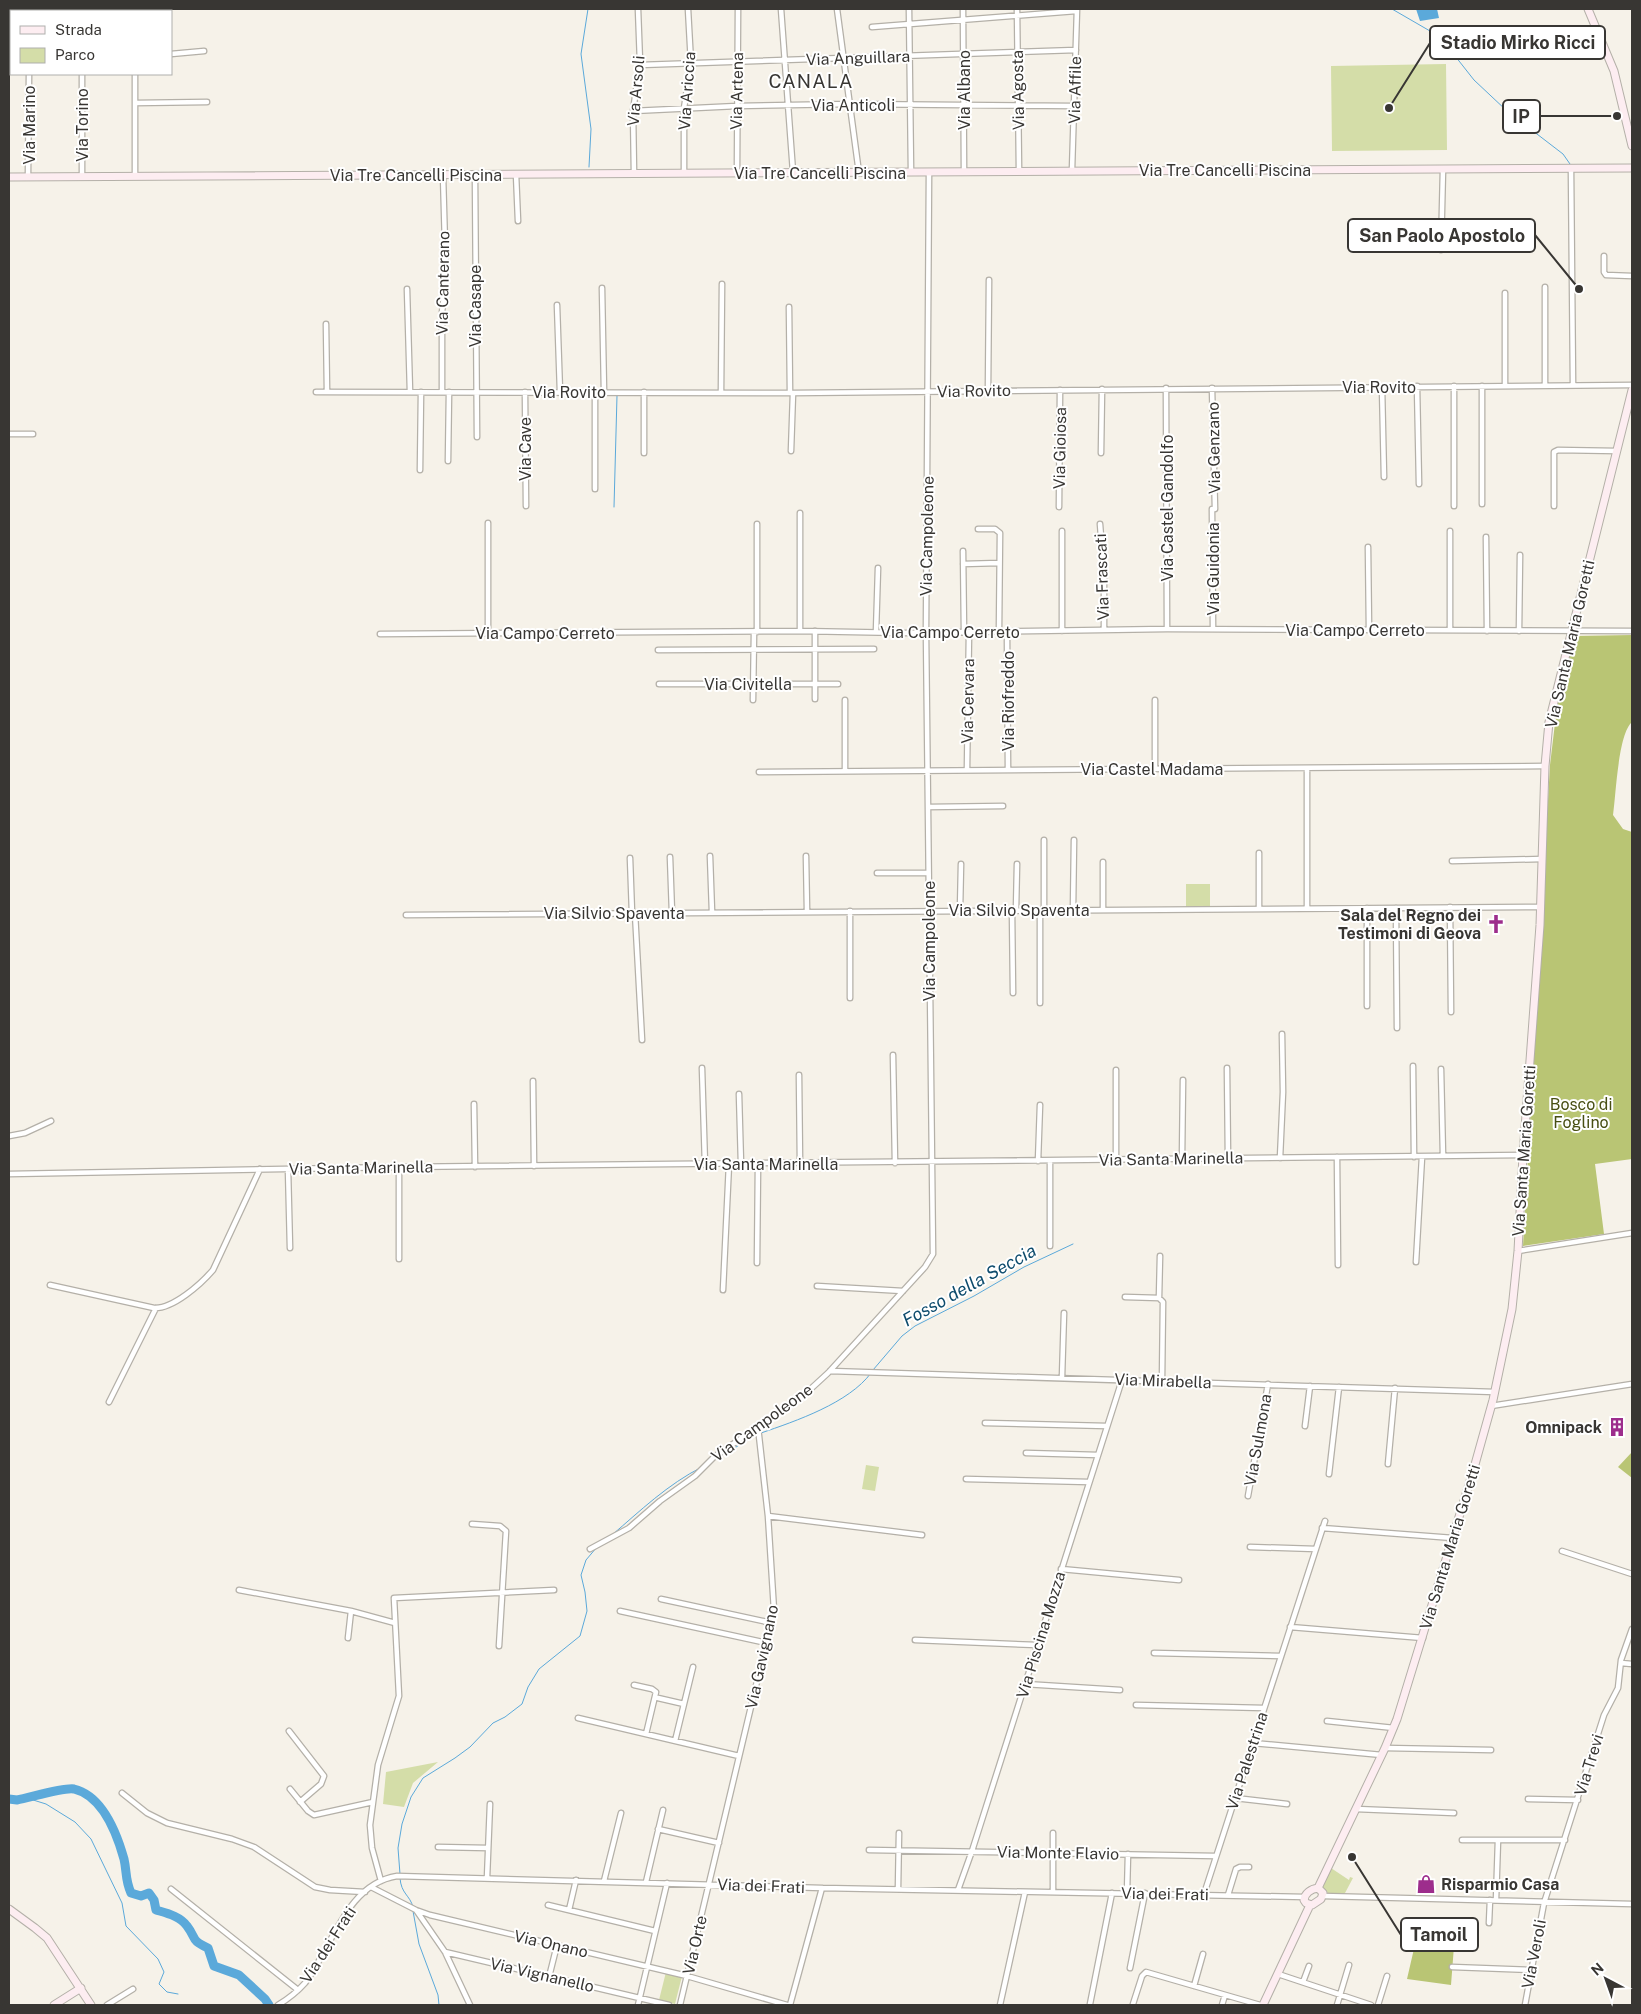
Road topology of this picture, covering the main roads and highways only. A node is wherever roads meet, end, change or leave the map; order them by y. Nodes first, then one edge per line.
1 (1588, 9) edge
2 (1632, 146) edge
3 (1632, 168) edge
4 (9, 177) edge
5 (1632, 390) edge
6 (1318, 1888) junction
7 (1310, 1905) junction
8 (9, 1909) edge
9 (80, 1988) junction
10 (54, 2005) edge
11 (91, 2005) edge
12 (1262, 2005) edge

1 - 2 main road
3 - 4 main road, Via Tre Cancelli Piscina
5 - 6 main road, Via Santa Maria Goretti
6 - 7 main road
6 - 7 main road
7 - 12 main road
8 - 9 main road
9 - 10 main road
9 - 11 main road

